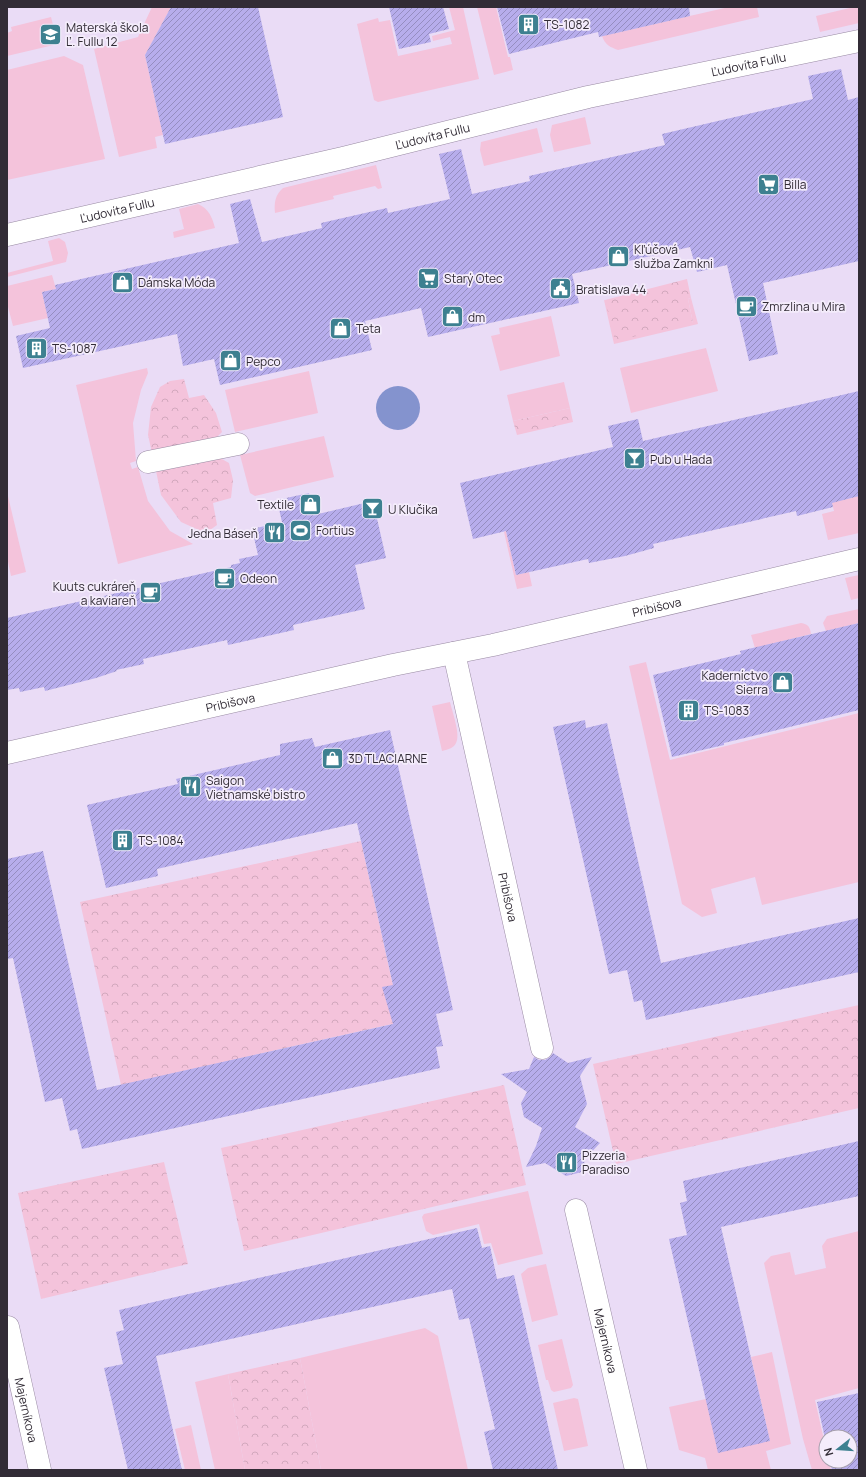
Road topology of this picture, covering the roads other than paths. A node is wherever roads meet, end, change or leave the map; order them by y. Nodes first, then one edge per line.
1 (859, 41) edge
2 (7, 235) edge
3 (238, 444) dead end
4 (148, 462) dead end
5 (859, 559) edge
6 (454, 653) junction
7 (7, 753) edge
8 (542, 1048) dead end
9 (576, 1210) dead end
10 (8, 1327) edge
11 (40, 1470) edge
12 (636, 1470) edge

1 - 2 street, Ľudovíta Fullu
3 - 4 street
5 - 6 street, Pribišova
6 - 7 street, Pribišova
6 - 8 street, Pribišova
9 - 12 street, Majerníkova
10 - 11 street, Majerníkova

